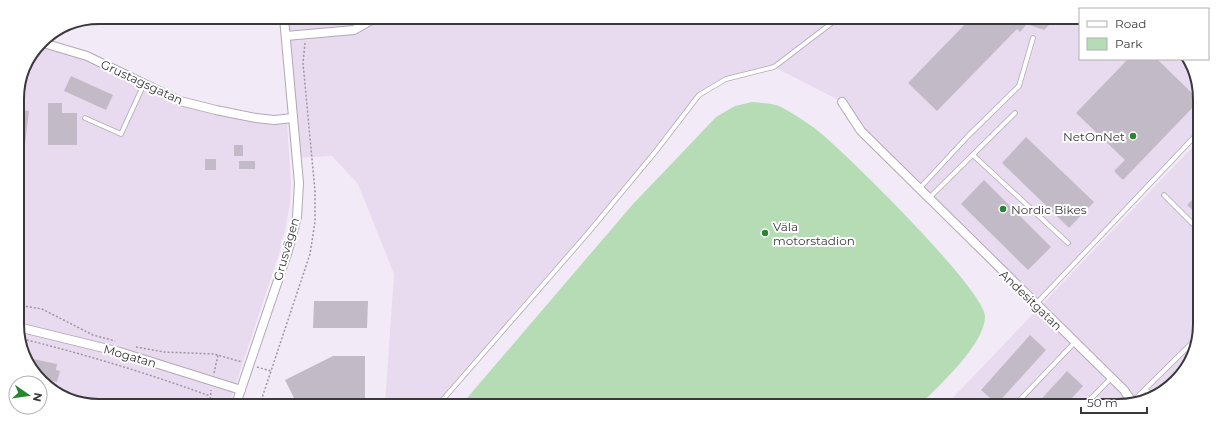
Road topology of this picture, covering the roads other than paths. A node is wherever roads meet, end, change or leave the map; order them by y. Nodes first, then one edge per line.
1 (285, 24) edge
2 (364, 24) edge
3 (830, 24) edge
4 (286, 36) junction
5 (1033, 38) dead end
6 (49, 44) edge
7 (144, 84) junction
8 (842, 102) dead end
9 (1014, 113) dead end
10 (85, 118) dead end
11 (293, 118) junction
12 (1193, 138) edge
13 (972, 155) junction
14 (919, 189) junction
15 (1164, 195) dead end
16 (929, 198) junction
17 (1193, 224) edge
18 (1068, 243) dead end
19 (1035, 304) junction
20 (24, 329) edge
21 (1075, 342) junction
22 (1189, 346) edge
23 (1111, 378) junction
24 (241, 390) junction
25 (1146, 390) junction
26 (1149, 392) edge
27 (1140, 395) edge
28 (1129, 398) edge
29 (238, 399) edge
30 (443, 399) edge
31 (1021, 399) edge
32 (1091, 399) edge

1 - 4 street, Grusvägen
2 - 4 street
3 - 30 lane
4 - 11 street, Grusvägen
5 - 14 lane
6 - 7 street, Grustagsgatan
7 - 10 lane
7 - 11 street, Grustagsgatan
8 - 14 street, Andesitgatan
9 - 13 lane
11 - 24 street, Grusvägen
12 - 19 lane
13 - 16 lane
13 - 18 lane
14 - 16 street, Andesitgatan
15 - 17 lane
16 - 19 street, Andesitgatan
19 - 21 street, Andesitgatan
20 - 24 street, Mogatan
21 - 23 street, Andesitgatan
21 - 31 lane
22 - 25 lane
23 - 28 street, Andesitgatan
23 - 32 lane
24 - 29 street, Grusvägen
25 - 26 lane
25 - 27 lane

